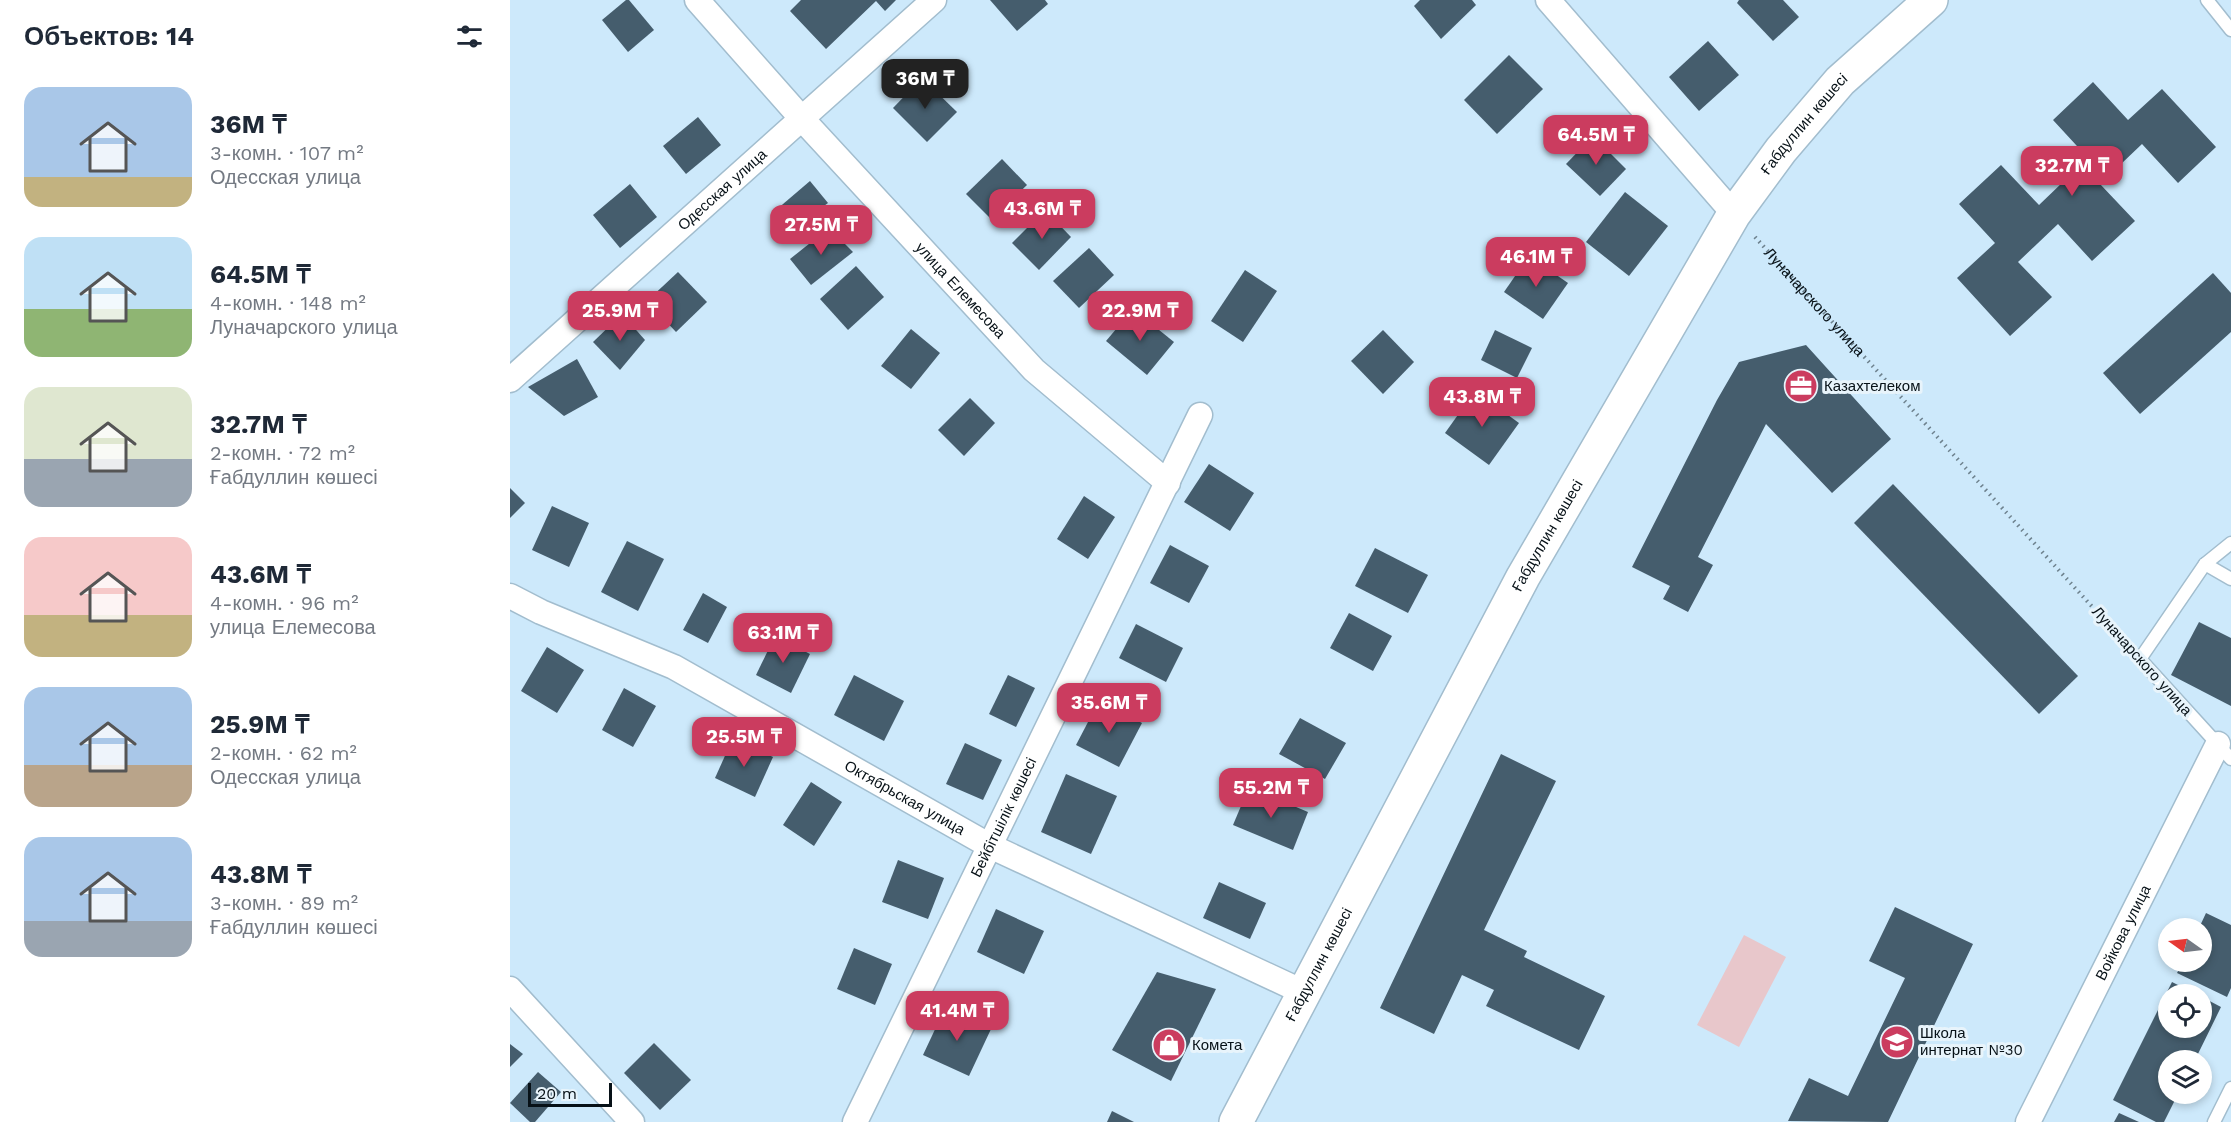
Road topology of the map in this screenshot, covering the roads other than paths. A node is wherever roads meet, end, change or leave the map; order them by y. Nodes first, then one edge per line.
1 (697, 0) edge
2 (934, 0) edge
3 (1548, 0) edge
4 (1931, 0) edge
5 (2207, 0) edge
6 (2231, 30) edge
7 (803, 120) junction
8 (1734, 214) junction
9 (510, 380) edge
10 (1200, 415) dead end
11 (1167, 483) junction
12 (2231, 543) edge
13 (2205, 564) junction
14 (2231, 579) edge
15 (510, 596) edge
16 (2224, 752) edge
17 (990, 846) junction
18 (510, 990) edge
19 (1303, 992) junction
20 (2231, 1088) edge
21 (632, 1122) edge
22 (855, 1122) edge
23 (1236, 1122) edge
24 (2028, 1122) edge
25 (2214, 1122) edge

1 - 7 street, улица Елемесова
2 - 7 street, Одесская улица
3 - 8 street
4 - 8 street, Ғабдуллин көшесі
5 - 6 lane
7 - 9 street, Одесская улица
7 - 11 street, улица Елемесова
8 - 19 street, Ғабдуллин көшесі
10 - 11 street, Бейбітшілік көшесі
11 - 17 street, Бейбітшілік көшесі
12 - 13 lane
13 - 14 lane
13 - 16 lane, Луначарского улица
15 - 17 street, Октябрьская улица
16 - 24 street, Войкова улица
17 - 19 street, Октябрьская улица
17 - 22 street, Бейбітшілік көшесі
18 - 21 street
19 - 23 street, Ғабдуллин көшесі
20 - 25 lane

